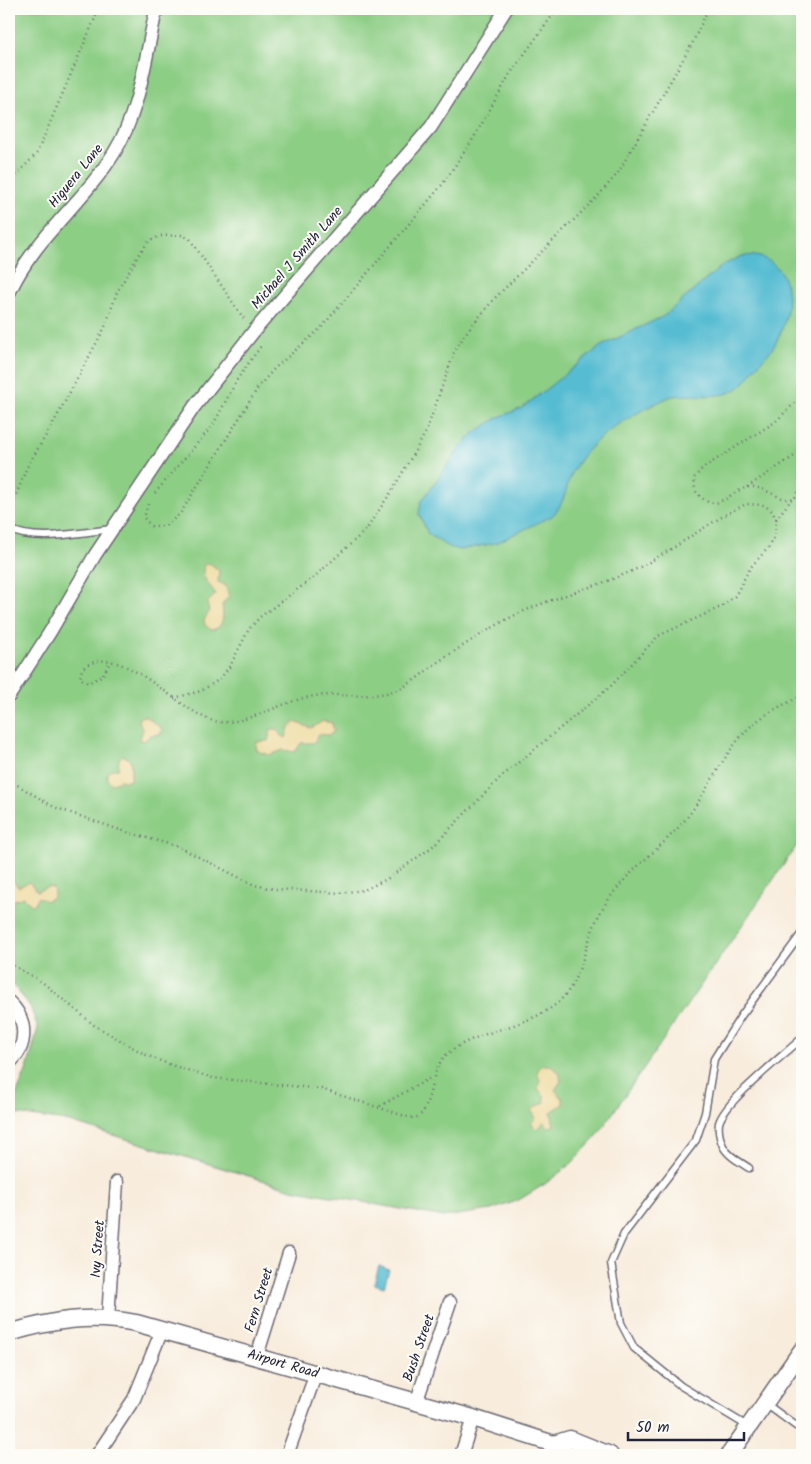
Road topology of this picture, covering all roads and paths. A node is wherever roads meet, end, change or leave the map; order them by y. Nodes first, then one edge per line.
1 (99, 9) edge
2 (159, 9) edge
3 (506, 9) edge
4 (557, 9) edge
5 (708, 9) edge
6 (9, 183) edge
7 (9, 293) edge
8 (254, 331) junction
9 (802, 396) edge
10 (802, 451) edge
11 (802, 456) edge
12 (739, 491) junction
13 (791, 500) junction
14 (9, 513) edge
15 (776, 519) junction
16 (9, 529) edge
17 (112, 529) junction
18 (110, 661) junction
19 (9, 696) edge
20 (802, 696) edge
21 (173, 698) junction
22 (9, 780) edge
23 (802, 933) edge
24 (9, 964) edge
25 (9, 1002) edge
26 (802, 1038) edge
27 (9, 1063) edge
28 (433, 1076) junction
29 (380, 1107) junction
30 (749, 1168) dead end
31 (117, 1182) dead end
32 (289, 1253) dead end
33 (450, 1302) dead end
34 (108, 1318) junction
35 (162, 1330) junction
36 (9, 1333) edge
37 (257, 1356) junction
38 (800, 1360) edge
39 (316, 1373) junction
40 (416, 1403) junction
41 (765, 1404) junction
42 (473, 1418) junction
43 (796, 1426) dead end
44 (749, 1427) junction
45 (554, 1444) junction
46 (97, 1455) edge
47 (287, 1455) edge
48 (461, 1455) edge
49 (567, 1455) edge
50 (610, 1455) edge
51 (729, 1455) edge

1 - 6 path
2 - 7 street, Higuera Lane
3 - 8 street, Michael J Smith Lane
4 - 8 path
5 - 21 path
8 - 14 path
8 - 17 street, Michael J Smith Lane
9 - 12 path
10 - 12 path
11 - 13 path
12 - 13 path
13 - 15 path
15 - 21 path
15 - 22 path
16 - 17 lane
17 - 19 street, Michael J Smith Lane
18 - 18 path
18 - 21 path
20 - 28 path
23 - 44 lane
24 - 29 path
25 - 27 street
26 - 30 lane
28 - 29 path
28 - 29 path
31 - 34 street, Ivy Street
32 - 37 street, Fern Street
33 - 40 street, Bush Street
34 - 35 street, Airport Road
34 - 36 street, Airport Road
35 - 37 street, Airport Road
35 - 46 street
37 - 39 street, Airport Road
38 - 41 street
39 - 40 street, Airport Road
39 - 47 street
40 - 42 street, Airport Road
41 - 43 lane
41 - 44 street
42 - 45 street, Airport Road
42 - 48 street
44 - 51 street
45 - 49 street, Airport Road
45 - 50 street, Airport Road

